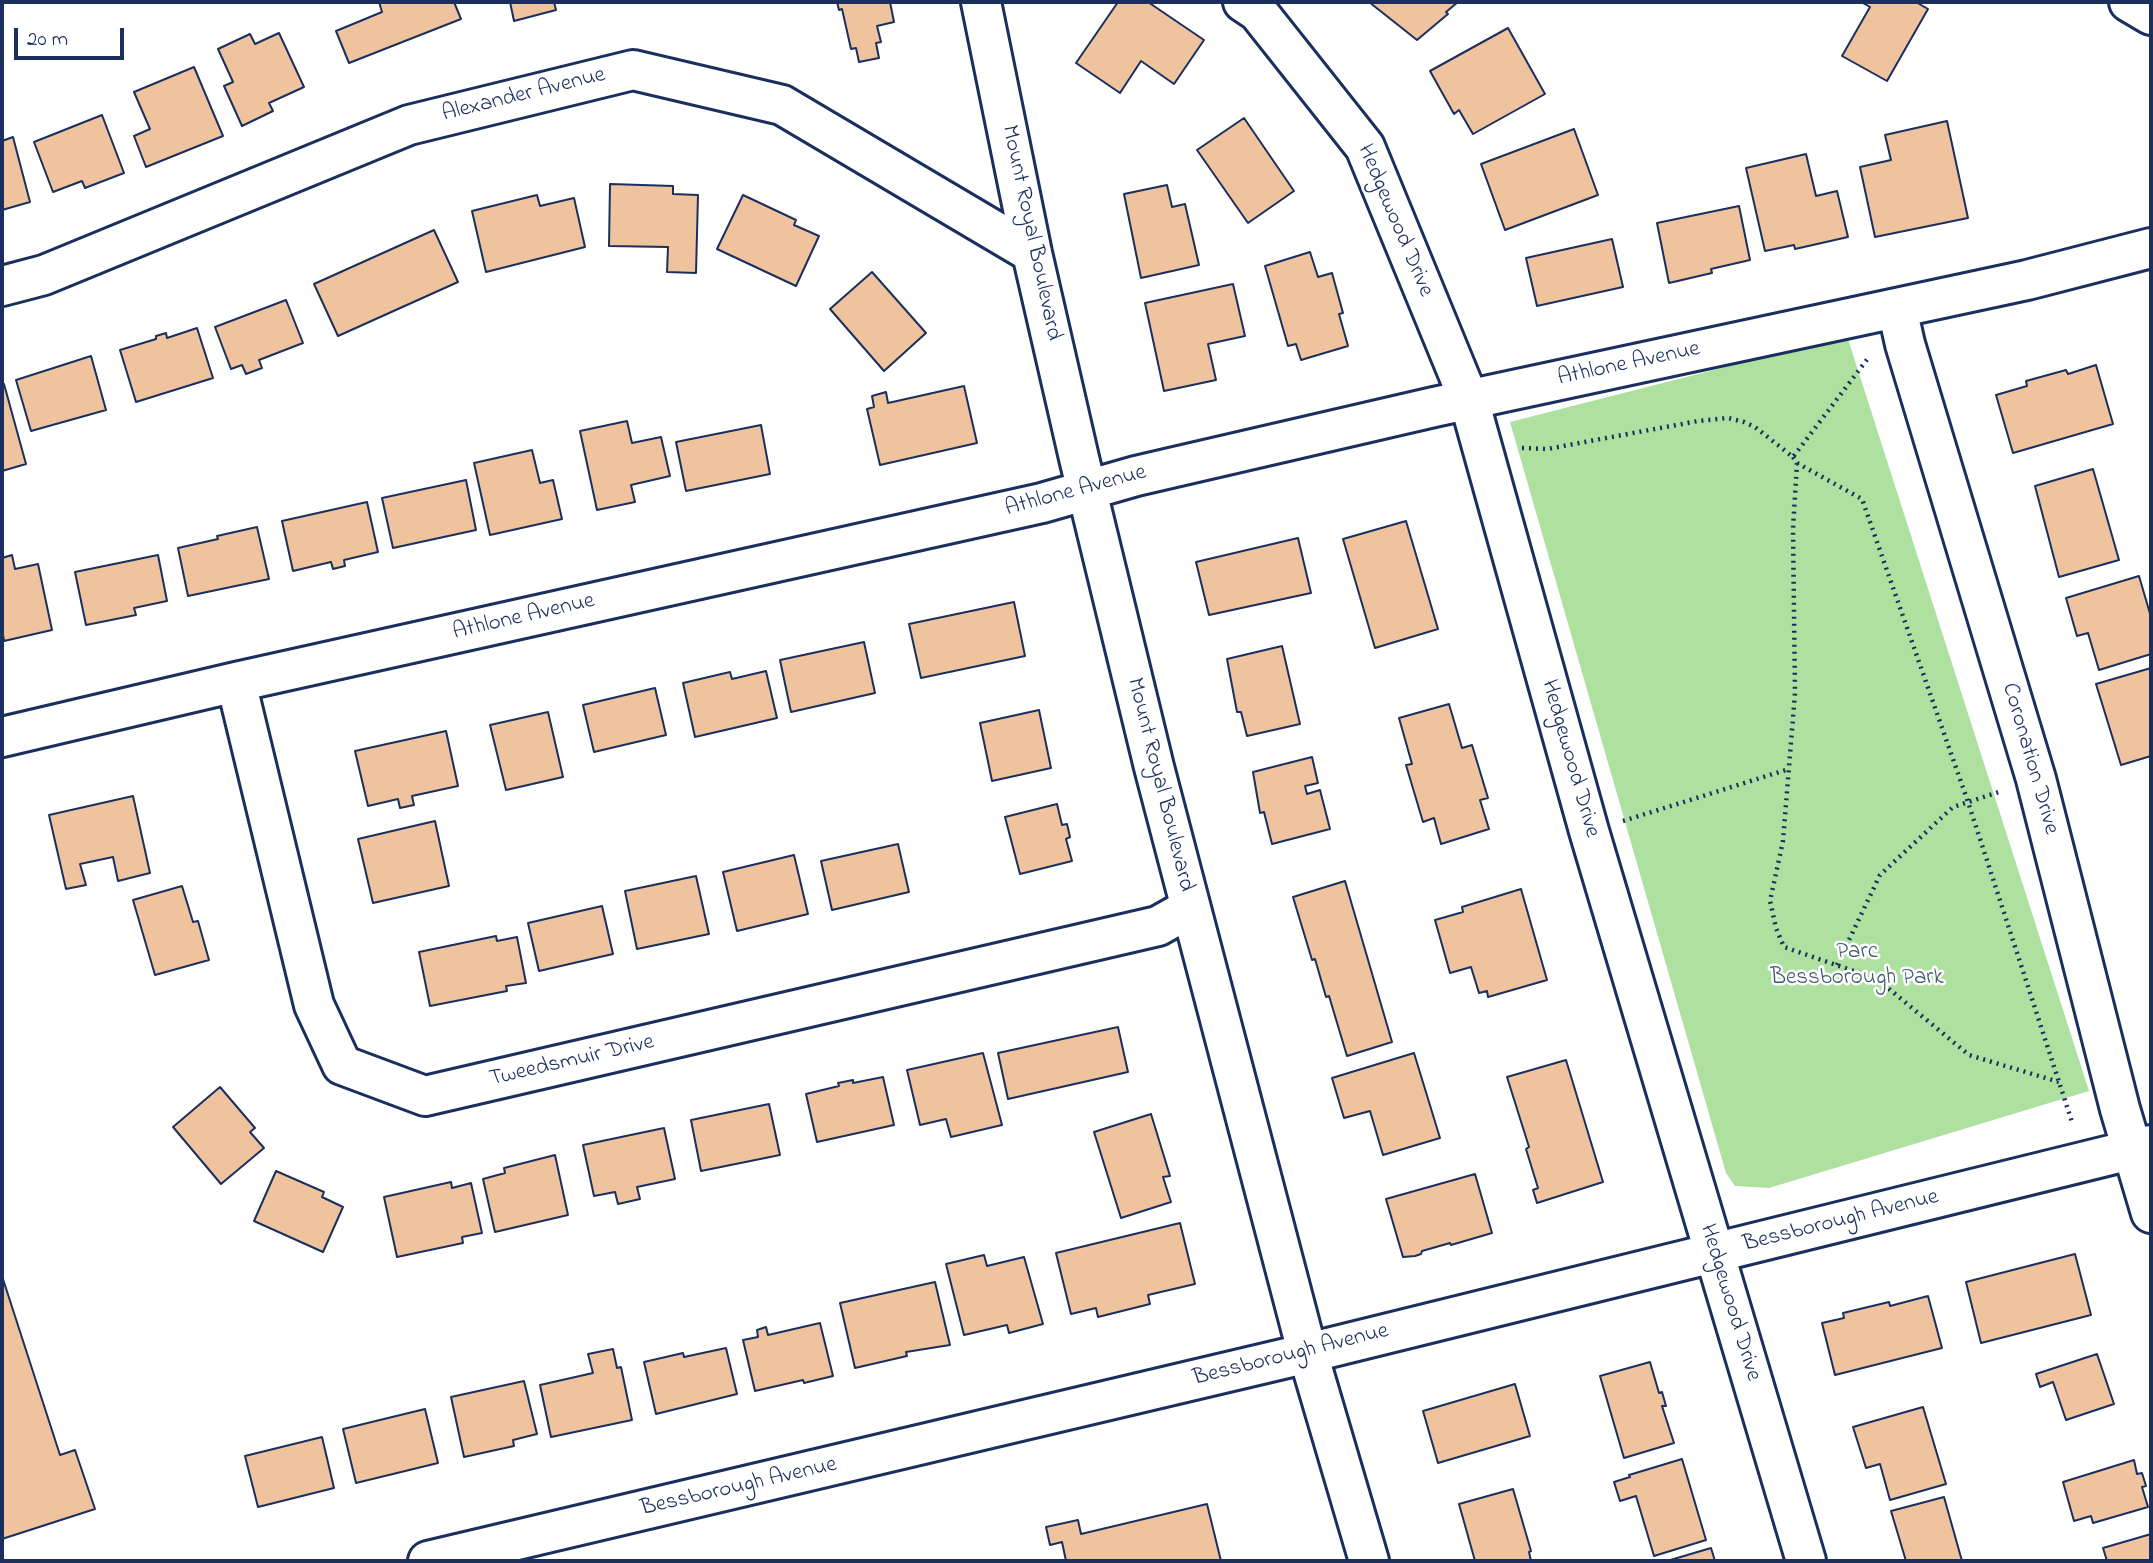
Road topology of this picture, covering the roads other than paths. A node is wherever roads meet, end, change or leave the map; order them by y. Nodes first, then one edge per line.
1 (981, 2) edge
2 (1243, 2) edge
3 (2129, 2) edge
4 (2151, 15) edge
5 (2151, 248) edge
6 (1032, 253) junction
7 (2, 286) edge
8 (1897, 308) junction
9 (1469, 400) junction
10 (1087, 490) junction
11 (236, 682) junction
12 (2, 737) edge
13 (1190, 908) junction
14 (2142, 1147) edge
15 (2151, 1213) edge
16 (1714, 1254) junction
17 (1308, 1353) junction
18 (476, 1556) edge
19 (428, 1561) edge
20 (1369, 1561) edge
21 (1806, 1561) edge

1 - 6 street, Mount Royal Boulevard
2 - 9 street, Hedgewood Drive
3 - 4 street
5 - 8 street, Athlone Avenue
6 - 7 street, Alexander Avenue
6 - 10 street, Mount Royal Boulevard
8 - 9 street, Athlone Avenue
8 - 14 street, Coronation Drive
9 - 10 street, Athlone Avenue
9 - 16 street, Hedgewood Drive
10 - 11 street, Athlone Avenue
10 - 13 street, Mount Royal Boulevard
11 - 12 street, Athlone Avenue
11 - 13 street, Tweedsmuir Drive
13 - 17 street, Mount Royal Boulevard
14 - 15 street, Coronation Drive
14 - 16 street, Bessborough Avenue
16 - 17 street, Bessborough Avenue
16 - 21 street, Hedgewood Drive
17 - 18 street, Bessborough Avenue
17 - 20 street, Mount Royal Boulevard
18 - 19 street, Bessborough Avenue

